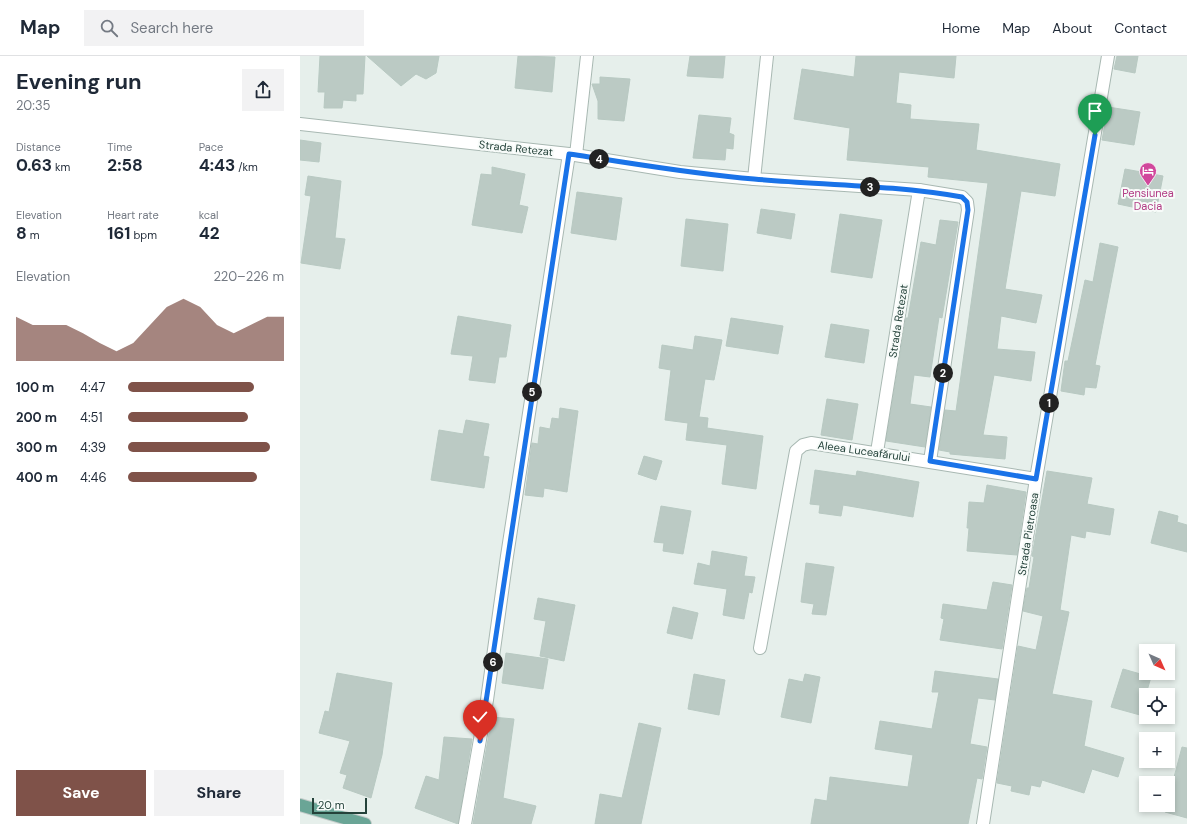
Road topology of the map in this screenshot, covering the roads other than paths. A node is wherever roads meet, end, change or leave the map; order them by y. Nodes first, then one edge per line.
1 (587, 56) edge
2 (767, 56) edge
3 (1108, 56) edge
4 (300, 124) edge
5 (572, 154) junction
6 (754, 179) junction
7 (919, 190) junction
8 (877, 452) junction
9 (930, 461) junction
10 (1036, 479) junction
11 (760, 648) dead end
12 (300, 805) edge
13 (365, 824) edge
14 (466, 824) edge
15 (983, 824) edge

1 - 5 street
2 - 6 street
3 - 10 street, Strada Pietroasa
4 - 5 street, Strada Retezat
5 - 6 street, Strada Retezat
5 - 14 street
6 - 7 street, Strada Retezat
7 - 8 street, Strada Retezat
7 - 9 street, Strada Retezat
8 - 9 street, Aleea Luceafărului
8 - 11 street, Aleea Luceafărului
9 - 10 street, Aleea Luceafărului
10 - 15 street, Strada Pietroasa
12 - 13 main road

